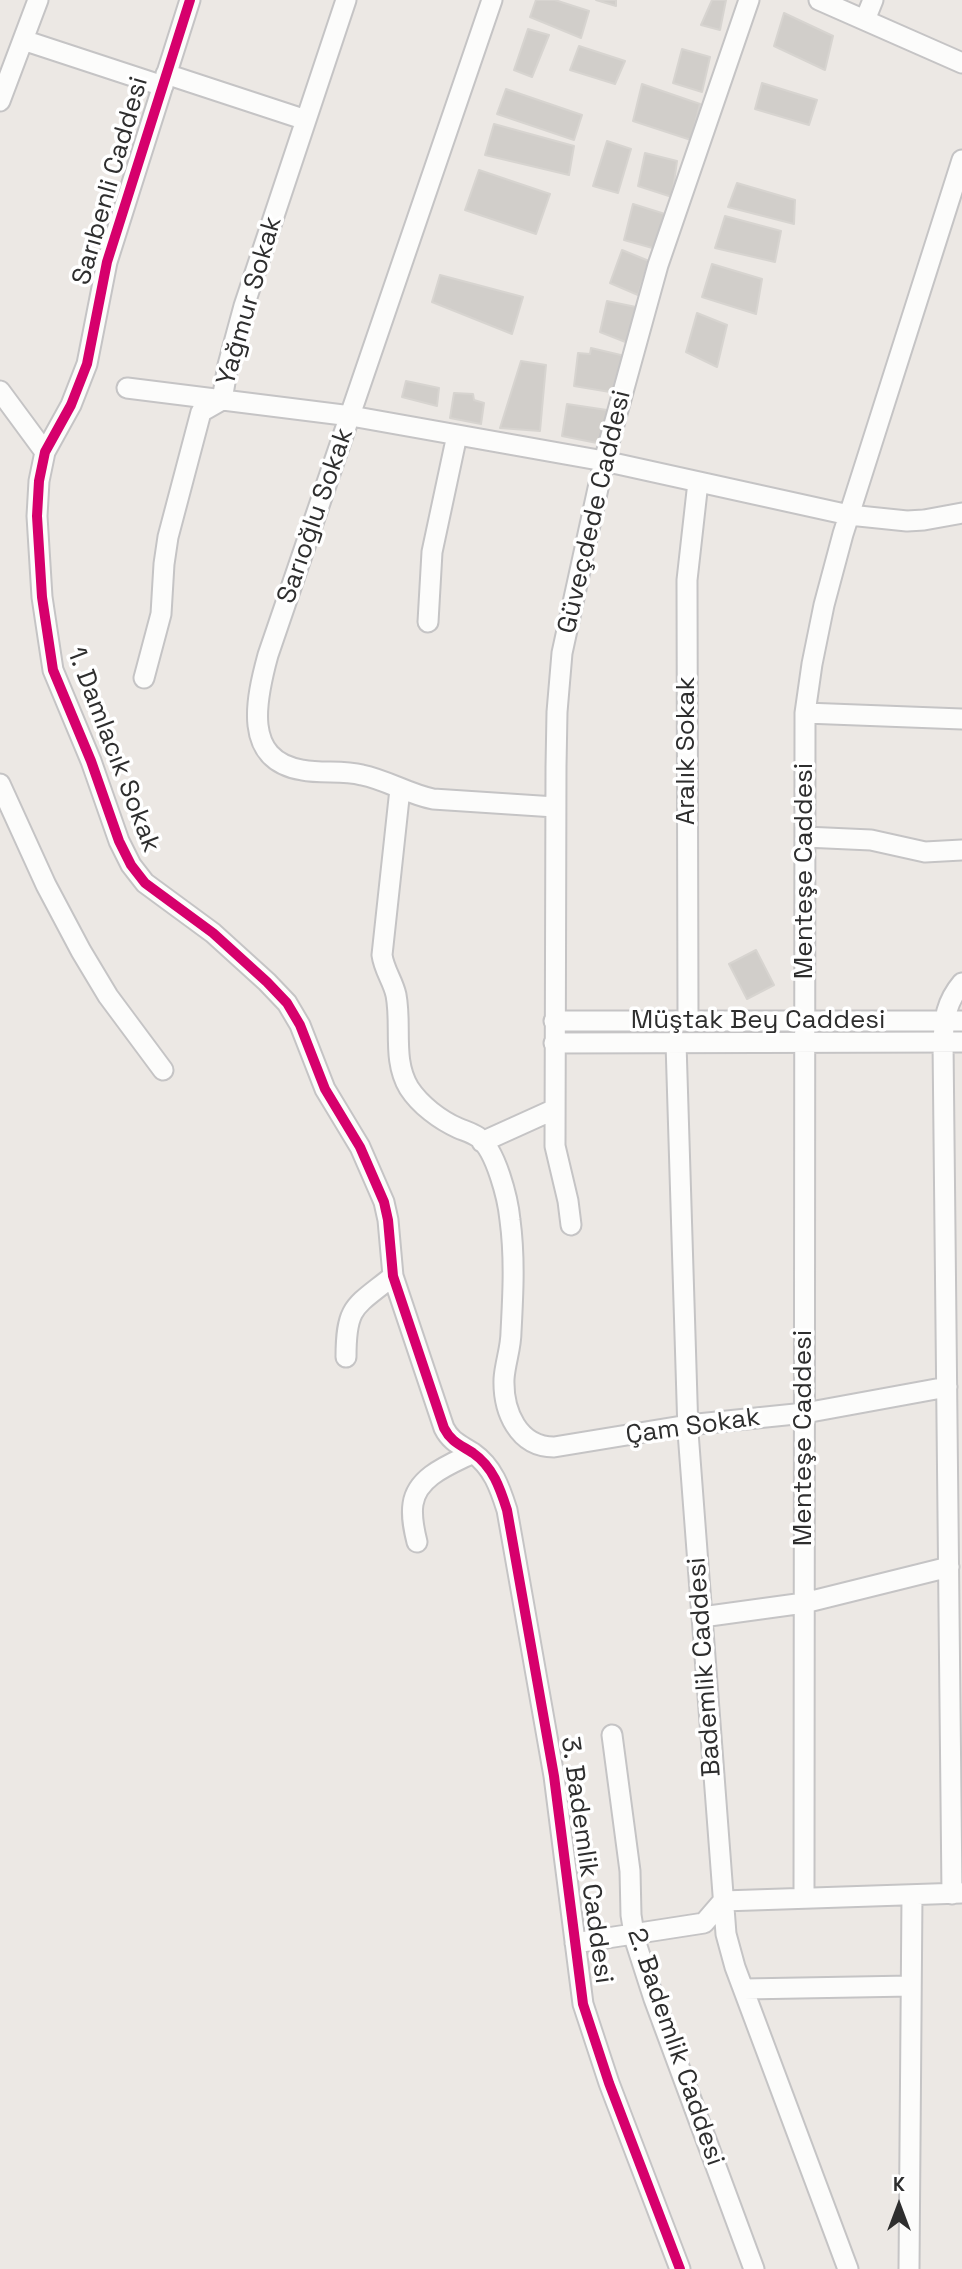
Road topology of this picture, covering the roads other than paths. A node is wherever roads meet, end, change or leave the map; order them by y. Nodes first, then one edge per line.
1 (38, 0) edge
2 (190, 0) edge
3 (346, 0) edge
4 (492, 0) edge
5 (749, 0) edge
6 (819, 0) edge
7 (873, 0) edge
8 (865, 20) junction
9 (23, 40) junction
10 (962, 63) edge
11 (165, 80) junction
12 (0, 101) edge
13 (306, 120) junction
14 (962, 160) edge
15 (127, 388) dead end
16 (0, 391) edge
17 (222, 400) junction
18 (351, 416) junction
19 (457, 435) junction
20 (45, 452) junction
21 (604, 461) junction
22 (698, 482) junction
23 (962, 513) edge
24 (849, 515) junction
25 (428, 622) dead end
26 (144, 678) dead end
27 (805, 713) junction
28 (962, 719) edge
29 (0, 784) edge
30 (400, 789) junction
31 (555, 807) junction
32 (804, 837) junction
33 (962, 850) edge
34 (962, 983) edge
35 (554, 1021) junction
36 (688, 1021) junction
37 (804, 1021) junction
38 (953, 1021) edge
39 (953, 1042) edge
40 (554, 1043) junction
41 (676, 1043) junction
42 (804, 1043) junction
43 (163, 1070) dead end
44 (555, 1109) junction
45 (482, 1142) junction
46 (571, 1225) dead end
47 (393, 1276) junction
48 (345, 1357) dead end
49 (947, 1387) junction
50 (804, 1413) junction
51 (688, 1425) junction
52 (473, 1453) junction
53 (417, 1542) dead end
54 (949, 1567) junction
55 (804, 1604) junction
56 (702, 1617) junction
57 (612, 1735) dead end
58 (957, 1893) edge
59 (912, 1895) junction
60 (804, 1898) junction
61 (723, 1901) junction
62 (633, 1935) junction
63 (575, 1943) junction
64 (911, 1986) junction
65 (744, 1989) junction
66 (680, 2269) edge
67 (754, 2269) edge
68 (848, 2269) edge
69 (909, 2269) edge

1 - 9 street
2 - 11 street, Sarıbenli Caddesi
3 - 13 street, Yağmur Sokak
4 - 18 street, Sarıoğlu Sokak
5 - 21 street, Güveçdede Caddesi
6 - 8 street
7 - 8 street
8 - 10 street
9 - 11 street
9 - 12 street
11 - 13 street
11 - 20 street, Sarıbenli Caddesi
13 - 17 street, Yağmur Sokak
14 - 24 street, Menteşe Caddesi
15 - 17 street
16 - 20 street
17 - 18 street
17 - 26 street, Yağmur Sokak
18 - 19 street
18 - 30 street, Sarıoğlu Sokak
19 - 21 street
19 - 25 street
20 - 47 street, 1. Damlacık Sokak
21 - 22 street
21 - 31 street, Güveçdede Caddesi
22 - 24 street
22 - 36 street, Aralık Sokak
23 - 24 street
24 - 27 street, Menteşe Caddesi
27 - 28 street
27 - 32 street, Menteşe Caddesi
29 - 43 street
30 - 31 street, Sarıoğlu Sokak
30 - 45 street
31 - 35 street, Güveçdede Caddesi
32 - 33 street
32 - 37 street, Menteşe Caddesi
34 - 38 street
35 - 36 street, Müştak Bey Caddesi
35 - 40 street, Güveçdede Caddesi
36 - 37 street, Müştak Bey Caddesi
37 - 38 street, Müştak Bey Caddesi
37 - 42 street, Menteşe Caddesi
38 - 39 street
39 - 42 street, Müştak Bey Caddesi
39 - 49 street
40 - 41 street, Müştak Bey Caddesi
40 - 44 street, Güveçdede Caddesi
41 - 42 street, Müştak Bey Caddesi
41 - 51 street, Bademlik Caddesi
42 - 50 street, Menteşe Caddesi
44 - 45 street
44 - 46 street, Güveçdede Caddesi
45 - 51 street, Çam Sokak
47 - 48 street
47 - 52 street, 1. Damlacık Sokak
49 - 50 street, Çam Sokak
49 - 54 street
50 - 51 street, Çam Sokak
50 - 55 street, Menteşe Caddesi
51 - 56 street, Bademlik Caddesi
52 - 53 street
52 - 63 street, 3. Bademlik Caddesi
54 - 55 street
54 - 58 street
55 - 56 street
55 - 60 street, Menteşe Caddesi
56 - 61 street, Bademlik Caddesi
57 - 62 street, 2. Bademlik Caddesi
58 - 59 street
59 - 60 street
59 - 64 street
60 - 61 street
61 - 62 street
61 - 65 street, Bademlik Caddesi
62 - 63 street
62 - 67 street, 2. Bademlik Caddesi
63 - 66 street, 3. Bademlik Caddesi
64 - 65 street
64 - 69 street
65 - 68 street, Bademlik Caddesi

